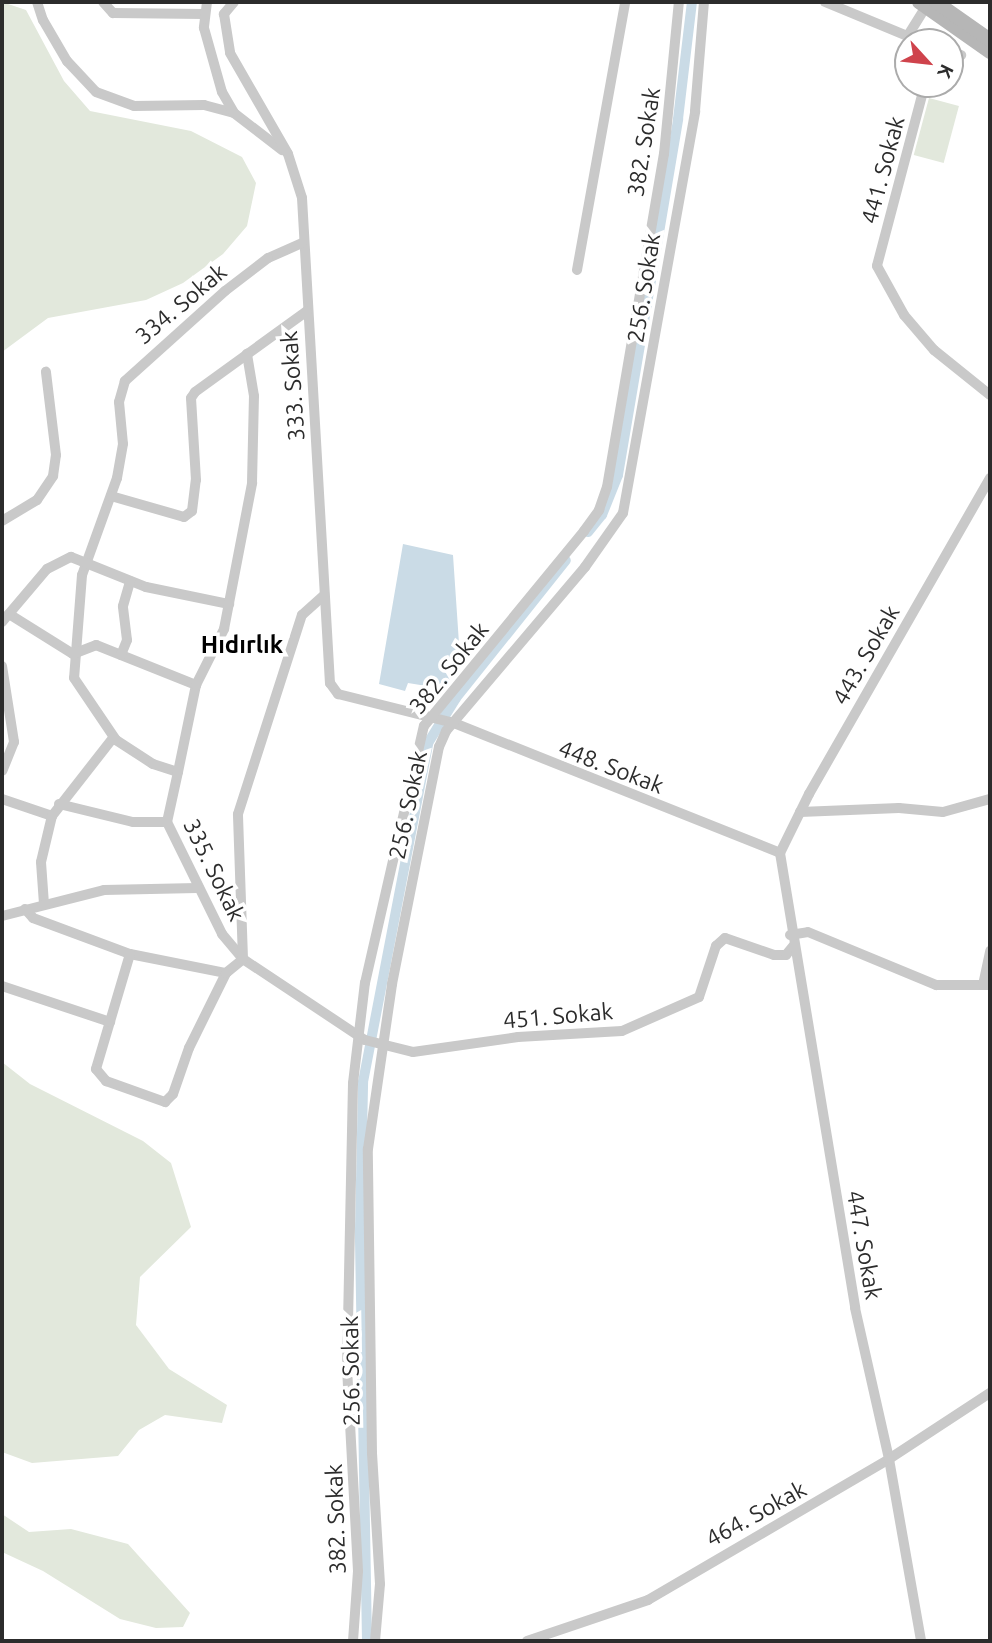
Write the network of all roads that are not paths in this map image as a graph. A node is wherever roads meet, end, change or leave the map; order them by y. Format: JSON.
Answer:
{"nodes":[{"id":1,"x":37,"y":2,"type":"edge"},
{"id":2,"x":103,"y":2,"type":"edge"},
{"id":3,"x":207,"y":2,"type":"edge"},
{"id":4,"x":234,"y":2,"type":"edge"},
{"id":5,"x":625,"y":2,"type":"edge"},
{"id":6,"x":680,"y":2,"type":"edge"},
{"id":7,"x":704,"y":2,"type":"edge"},
{"id":8,"x":825,"y":2,"type":"edge"},
{"id":9,"x":935,"y":4,"type":"edge"},
{"id":10,"x":204,"y":14,"type":"junction"},
{"id":11,"x":915,"y":28,"type":"edge"},
{"id":12,"x":894,"y":31,"type":"edge"},
{"id":13,"x":990,"y":40,"type":"edge"},
{"id":14,"x":990,"y":52,"type":"edge"},
{"id":15,"x":921,"y":98,"type":"edge"},
{"id":16,"x":234,"y":113,"type":"junction"},
{"id":17,"x":288,"y":155,"type":"junction"},
{"id":18,"x":302,"y":243,"type":"junction"},
{"id":19,"x":577,"y":270,"type":"dead end"},
{"id":20,"x":307,"y":312,"type":"junction"},
{"id":21,"x":247,"y":354,"type":"junction"},
{"id":22,"x":46,"y":372,"type":"dead end"},
{"id":23,"x":990,"y":395,"type":"edge"},
{"id":24,"x":990,"y":478,"type":"edge"},
{"id":25,"x":111,"y":496,"type":"junction"},
{"id":26,"x":2,"y":521,"type":"edge"},
{"id":27,"x":87,"y":561,"type":"junction"},
{"id":28,"x":131,"y":581,"type":"junction"},
{"id":29,"x":324,"y":595,"type":"junction"},
{"id":30,"x":229,"y":604,"type":"junction"},
{"id":31,"x":5,"y":618,"type":"edge"},
{"id":32,"x":73,"y":654,"type":"junction"},
{"id":33,"x":121,"y":655,"type":"junction"},
{"id":34,"x":2,"y":666,"type":"edge"},
{"id":35,"x":196,"y":685,"type":"junction"},
{"id":36,"x":431,"y":718,"type":"junction"},
{"id":37,"x":452,"y":723,"type":"junction"},
{"id":38,"x":113,"y":738,"type":"junction"},
{"id":39,"x":2,"y":771,"type":"edge"},
{"id":40,"x":178,"y":772,"type":"junction"},
{"id":41,"x":2,"y":799,"type":"edge"},
{"id":42,"x":990,"y":799,"type":"edge"},
{"id":43,"x":59,"y":804,"type":"junction"},
{"id":44,"x":800,"y":812,"type":"junction"},
{"id":45,"x":52,"y":816,"type":"junction"},
{"id":46,"x":167,"y":822,"type":"junction"},
{"id":47,"x":780,"y":853,"type":"junction"},
{"id":48,"x":197,"y":888,"type":"junction"},
{"id":49,"x":44,"y":904,"type":"junction"},
{"id":50,"x":25,"y":909,"type":"junction"},
{"id":51,"x":2,"y":916,"type":"edge"},
{"id":52,"x":792,"y":940,"type":"junction"},
{"id":53,"x":990,"y":951,"type":"edge"},
{"id":54,"x":130,"y":954,"type":"junction"},
{"id":55,"x":243,"y":958,"type":"junction"},
{"id":56,"x":226,"y":973,"type":"junction"},
{"id":57,"x":987,"y":985,"type":"edge"},
{"id":58,"x":2,"y":986,"type":"edge"},
{"id":59,"x":110,"y":1022,"type":"junction"},
{"id":60,"x":362,"y":1037,"type":"junction"},
{"id":61,"x":380,"y":1045,"type":"junction"},
{"id":62,"x":990,"y":1393,"type":"edge"},
{"id":63,"x":889,"y":1459,"type":"junction"},
{"id":64,"x":353,"y":1641,"type":"edge"},
{"id":65,"x":375,"y":1641,"type":"edge"},
{"id":66,"x":527,"y":1641,"type":"edge"},
{"id":67,"x":921,"y":1641,"type":"edge"}],
"edges":[{"from":1,"to":16,"type":"street"},
{"from":2,"to":10,"type":"street"},
{"from":3,"to":10,"type":"street"},
{"from":4,"to":17,"type":"street","name":"333. Sokak"},
{"from":5,"to":19,"type":"street"},
{"from":6,"to":36,"type":"street","name":"382. Sokak"},
{"from":7,"to":37,"type":"street","name":"256. Sokak"},
{"from":8,"to":12,"type":"street"},
{"from":9,"to":11,"type":"street"},
{"from":9,"to":13,"type":"main road"},
{"from":9,"to":14,"type":"main road"},
{"from":10,"to":16,"type":"street"},
{"from":15,"to":23,"type":"street","name":"441. Sokak"},
{"from":16,"to":17,"type":"street"},
{"from":17,"to":18,"type":"street","name":"333. Sokak"},
{"from":18,"to":20,"type":"street","name":"333. Sokak"},
{"from":18,"to":25,"type":"street","name":"334. Sokak"},
{"from":20,"to":21,"type":"street"},
{"from":20,"to":29,"type":"street","name":"333. Sokak"},
{"from":21,"to":25,"type":"street"},
{"from":21,"to":30,"type":"street","name":"335. Sokak"},
{"from":22,"to":26,"type":"street"},
{"from":24,"to":44,"type":"street","name":"443. Sokak"},
{"from":25,"to":27,"type":"street"},
{"from":27,"to":28,"type":"street"},
{"from":27,"to":31,"type":"street"},
{"from":27,"to":32,"type":"street"},
{"from":28,"to":30,"type":"street"},
{"from":28,"to":33,"type":"street"},
{"from":29,"to":36,"type":"street","name":"333. Sokak"},
{"from":29,"to":55,"type":"street"},
{"from":30,"to":35,"type":"street","name":"335. Sokak"},
{"from":31,"to":32,"type":"street"},
{"from":32,"to":33,"type":"street"},
{"from":32,"to":38,"type":"street"},
{"from":33,"to":35,"type":"street"},
{"from":34,"to":39,"type":"street"},
{"from":35,"to":40,"type":"street","name":"335. Sokak"},
{"from":36,"to":37,"type":"street","name":"448. Sokak"},
{"from":36,"to":60,"type":"street","name":"382. Sokak"},
{"from":37,"to":47,"type":"street","name":"448. Sokak"},
{"from":37,"to":61,"type":"street","name":"256. Sokak"},
{"from":38,"to":40,"type":"street"},
{"from":38,"to":43,"type":"street"},
{"from":40,"to":46,"type":"street","name":"335. Sokak"},
{"from":41,"to":45,"type":"street"},
{"from":42,"to":44,"type":"street"},
{"from":43,"to":45,"type":"street"},
{"from":43,"to":46,"type":"street"},
{"from":44,"to":47,"type":"street","name":"443. Sokak"},
{"from":45,"to":49,"type":"street"},
{"from":46,"to":48,"type":"street","name":"335. Sokak"},
{"from":47,"to":52,"type":"street","name":"447. Sokak"},
{"from":48,"to":49,"type":"street"},
{"from":48,"to":55,"type":"street","name":"335. Sokak"},
{"from":49,"to":50,"type":"street"},
{"from":50,"to":51,"type":"street"},
{"from":50,"to":54,"type":"street"},
{"from":52,"to":57,"type":"street"},
{"from":52,"to":61,"type":"street","name":"451. Sokak"},
{"from":52,"to":63,"type":"street","name":"447. Sokak"},
{"from":53,"to":57,"type":"street"},
{"from":54,"to":56,"type":"street"},
{"from":54,"to":59,"type":"street"},
{"from":55,"to":56,"type":"street"},
{"from":55,"to":60,"type":"street","name":"335. Sokak"},
{"from":56,"to":59,"type":"street"},
{"from":58,"to":59,"type":"street"},
{"from":60,"to":61,"type":"street","name":"451. Sokak"},
{"from":60,"to":64,"type":"street","name":"382. Sokak"},
{"from":61,"to":65,"type":"street","name":"256. Sokak"},
{"from":62,"to":63,"type":"street","name":"464. Sokak"},
{"from":63,"to":66,"type":"street","name":"464. Sokak"},
{"from":63,"to":67,"type":"street","name":"447. Sokak"}]}
